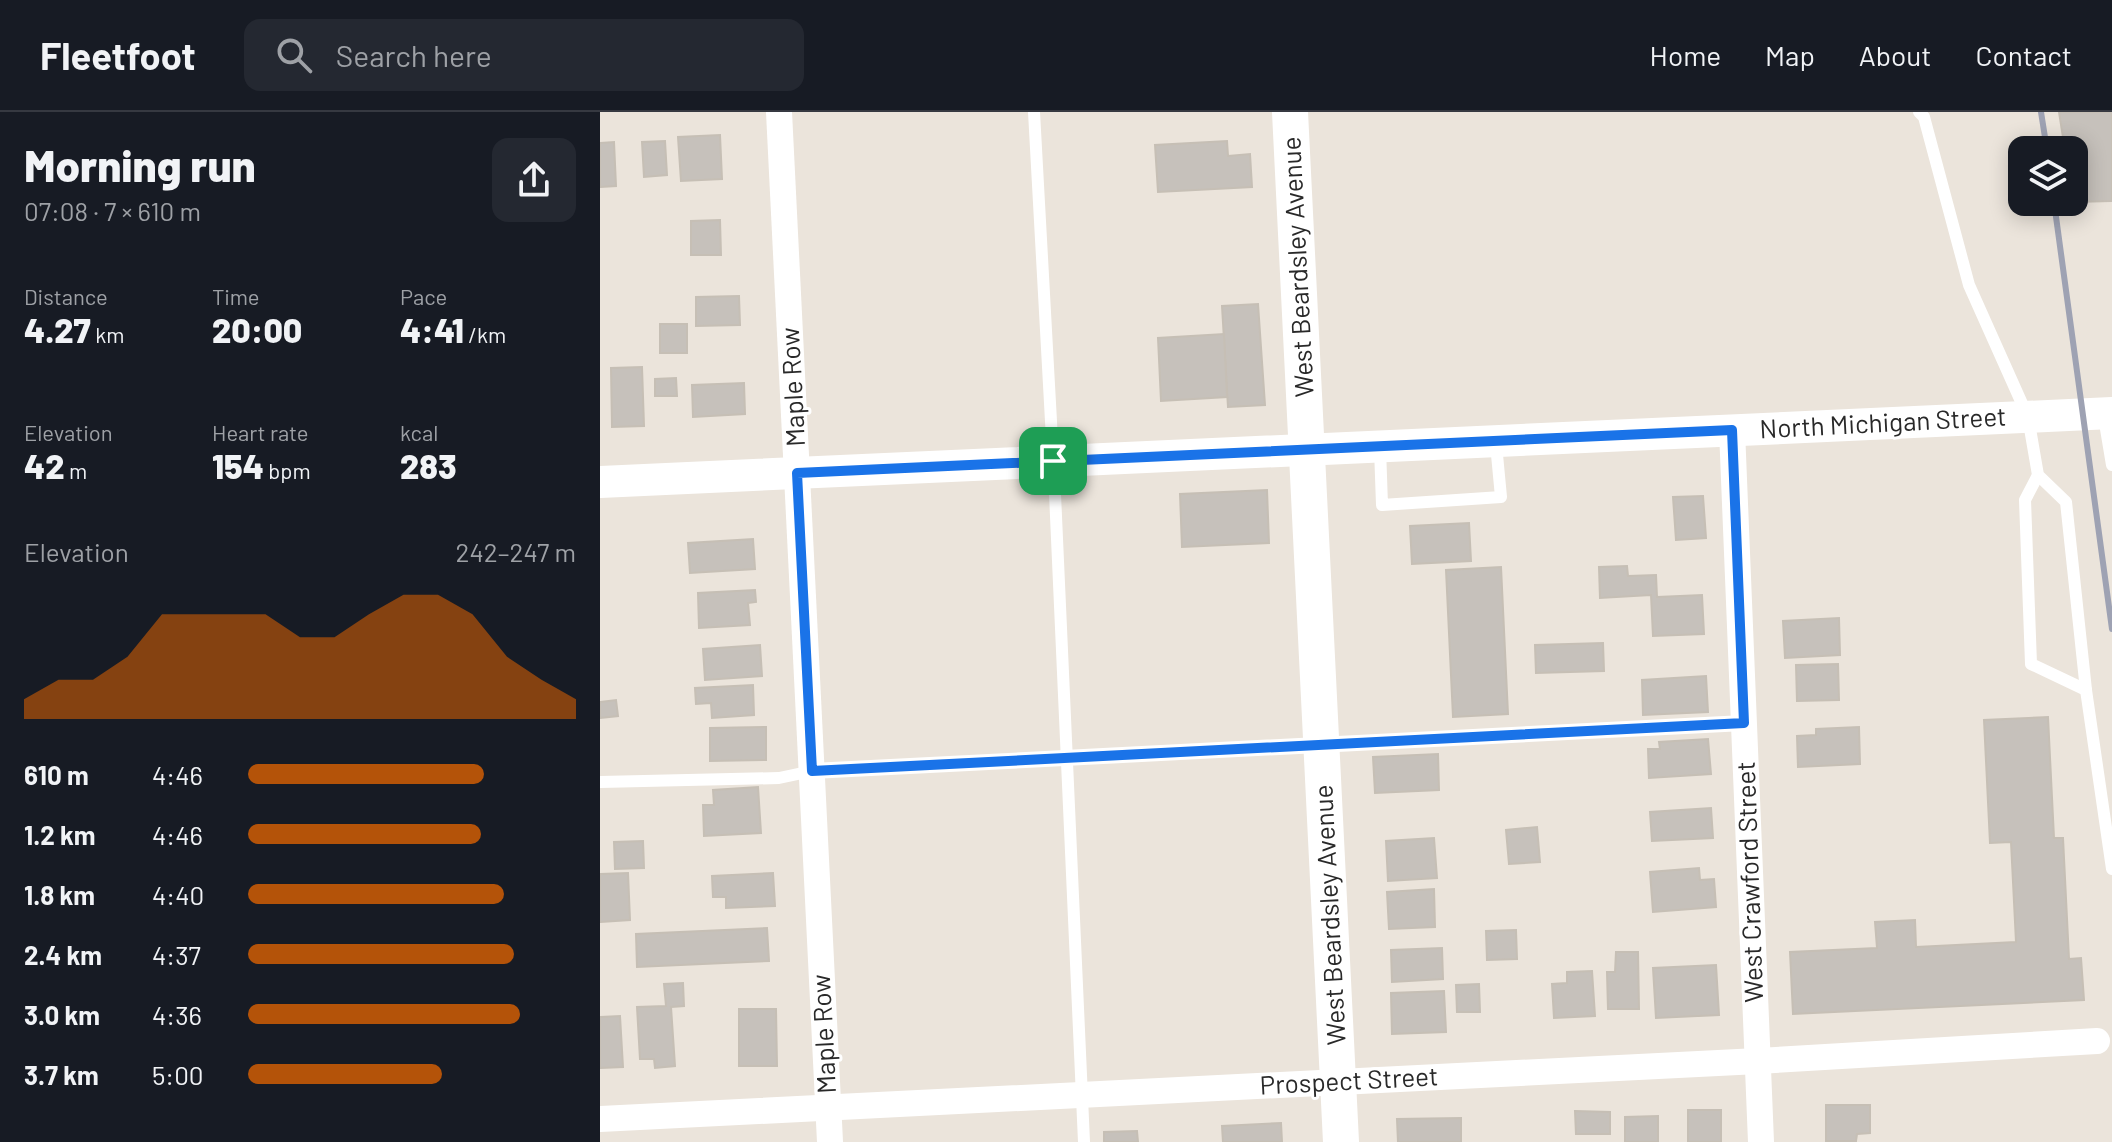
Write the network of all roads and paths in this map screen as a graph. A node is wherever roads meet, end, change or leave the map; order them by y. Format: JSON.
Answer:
{"nodes":[{"id":1,"x":779,"y":112,"type":"edge"},
{"id":2,"x":1034,"y":112,"type":"edge"},
{"id":3,"x":1290,"y":112,"type":"edge"},
{"id":4,"x":1919,"y":112,"type":"edge"},
{"id":5,"x":2108,"y":413,"type":"edge"},
{"id":6,"x":2028,"y":417,"type":"junction"},
{"id":7,"x":1732,"y":430,"type":"junction"},
{"id":8,"x":1496,"y":441,"type":"junction"},
{"id":9,"x":1379,"y":446,"type":"junction"},
{"id":10,"x":1307,"y":450,"type":"junction"},
{"id":11,"x":1053,"y":461,"type":"junction"},
{"id":12,"x":2112,"y":465,"type":"edge"},
{"id":13,"x":797,"y":473,"type":"junction"},
{"id":14,"x":2038,"y":475,"type":"junction"},
{"id":15,"x":600,"y":482,"type":"edge"},
{"id":16,"x":2086,"y":690,"type":"junction"},
{"id":17,"x":1744,"y":723,"type":"junction"},
{"id":18,"x":1322,"y":746,"type":"junction"},
{"id":19,"x":1067,"y":758,"type":"junction"},
{"id":20,"x":812,"y":771,"type":"junction"},
{"id":21,"x":600,"y":782,"type":"edge"},
{"id":22,"x":2112,"y":869,"type":"edge"},
{"id":23,"x":2101,"y":1037,"type":"dead end"},
{"id":24,"x":1758,"y":1061,"type":"junction"},
{"id":25,"x":1339,"y":1082,"type":"junction"},
{"id":26,"x":1082,"y":1094,"type":"junction"},
{"id":27,"x":828,"y":1107,"type":"junction"},
{"id":28,"x":600,"y":1119,"type":"edge"},
{"id":29,"x":830,"y":1142,"type":"edge"},
{"id":30,"x":1084,"y":1142,"type":"edge"},
{"id":31,"x":1341,"y":1142,"type":"edge"},
{"id":32,"x":1761,"y":1142,"type":"edge"}],
"edges":[{"from":1,"to":13,"type":"street","name":"Maple Row"},
{"from":2,"to":11,"type":"lane"},
{"from":3,"to":10,"type":"main road","name":"West Beardsley Avenue"},
{"from":4,"to":6,"type":"lane"},
{"from":5,"to":6,"type":"street","name":"North Michigan Street"},
{"from":5,"to":12,"type":"lane"},
{"from":6,"to":7,"type":"street","name":"North Michigan Street"},
{"from":6,"to":14,"type":"lane"},
{"from":7,"to":8,"type":"street","name":"North Michigan Street"},
{"from":7,"to":17,"type":"street","name":"West Crawford Street"},
{"from":8,"to":9,"type":"street","name":"North Michigan Street"},
{"from":8,"to":9,"type":"lane"},
{"from":9,"to":10,"type":"street","name":"North Michigan Street"},
{"from":10,"to":11,"type":"street","name":"North Michigan Street"},
{"from":10,"to":18,"type":"main road","name":"West Beardsley Avenue"},
{"from":11,"to":13,"type":"street","name":"North Michigan Street"},
{"from":11,"to":19,"type":"lane"},
{"from":13,"to":15,"type":"street","name":"North Michigan Street"},
{"from":13,"to":20,"type":"street","name":"Maple Row"},
{"from":14,"to":16,"type":"lane"},
{"from":14,"to":16,"type":"lane"},
{"from":16,"to":22,"type":"lane"},
{"from":17,"to":18,"type":"lane"},
{"from":17,"to":24,"type":"street","name":"West Crawford Street"},
{"from":18,"to":19,"type":"lane"},
{"from":18,"to":25,"type":"main road","name":"West Beardsley Avenue"},
{"from":19,"to":20,"type":"lane"},
{"from":19,"to":26,"type":"lane"},
{"from":20,"to":21,"type":"lane"},
{"from":20,"to":27,"type":"street","name":"Maple Row"},
{"from":23,"to":24,"type":"street","name":"Prospect Street"},
{"from":24,"to":25,"type":"street","name":"Prospect Street"},
{"from":24,"to":32,"type":"street","name":"West Crawford Street"},
{"from":25,"to":26,"type":"street","name":"Prospect Street"},
{"from":25,"to":31,"type":"main road","name":"West Beardsley Avenue"},
{"from":26,"to":27,"type":"street","name":"Prospect Street"},
{"from":26,"to":30,"type":"lane"},
{"from":27,"to":28,"type":"street","name":"Prospect Street"},
{"from":27,"to":29,"type":"street","name":"Maple Row"}]}
